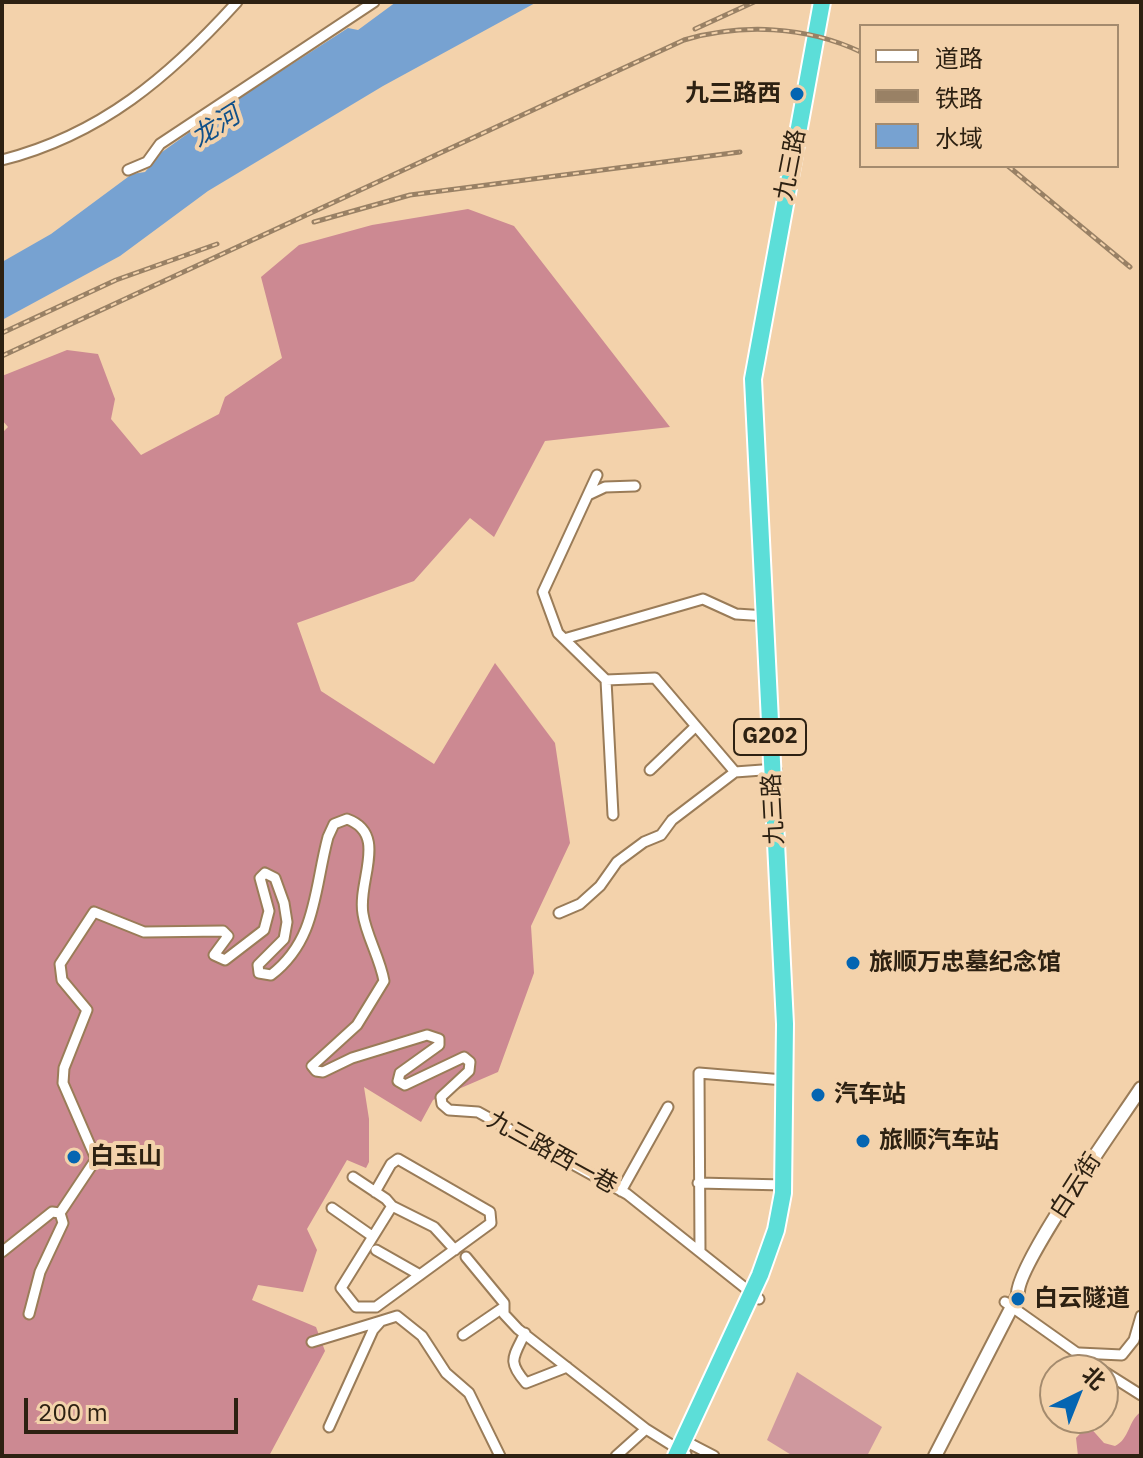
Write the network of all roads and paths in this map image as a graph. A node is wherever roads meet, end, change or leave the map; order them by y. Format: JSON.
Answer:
{"nodes":[{"id":1,"x":237,"y":2,"type":"edge"},
{"id":2,"x":374,"y":2,"type":"edge"},
{"id":3,"x":822,"y":2,"type":"edge"},
{"id":4,"x":830,"y":2,"type":"edge"},
{"id":5,"x":2,"y":160,"type":"edge"},
{"id":6,"x":128,"y":170,"type":"dead end"},
{"id":7,"x":597,"y":475,"type":"dead end"},
{"id":8,"x":635,"y":486,"type":"dead end"},
{"id":9,"x":588,"y":495,"type":"junction"},
{"id":10,"x":768,"y":616,"type":"junction"},
{"id":11,"x":564,"y":639,"type":"junction"},
{"id":12,"x":606,"y":680,"type":"junction"},
{"id":13,"x":696,"y":726,"type":"junction"},
{"id":14,"x":776,"y":769,"type":"junction"},
{"id":15,"x":650,"y":770,"type":"dead end"},
{"id":16,"x":735,"y":772,"type":"junction"},
{"id":17,"x":613,"y":815,"type":"dead end"},
{"id":18,"x":559,"y":913,"type":"dead end"},
{"id":19,"x":784,"y":1080,"type":"junction"},
{"id":20,"x":1141,"y":1088,"type":"edge"},
{"id":21,"x":668,"y":1107,"type":"dead end"},
{"id":22,"x":353,"y":1177,"type":"dead end"},
{"id":23,"x":698,"y":1183,"type":"junction"},
{"id":24,"x":784,"y":1185,"type":"junction"},
{"id":25,"x":621,"y":1191,"type":"junction"},
{"id":26,"x":375,"y":1192,"type":"junction"},
{"id":27,"x":392,"y":1206,"type":"junction"},
{"id":28,"x":332,"y":1208,"type":"dead end"},
{"id":29,"x":60,"y":1213,"type":"junction"},
{"id":30,"x":372,"y":1236,"type":"junction"},
{"id":31,"x":376,"y":1250,"type":"dead end"},
{"id":32,"x":455,"y":1250,"type":"junction"},
{"id":33,"x":700,"y":1251,"type":"junction"},
{"id":34,"x":2,"y":1252,"type":"edge"},
{"id":35,"x":466,"y":1257,"type":"dead end"},
{"id":36,"x":420,"y":1275,"type":"junction"},
{"id":37,"x":755,"y":1296,"type":"junction"},
{"id":38,"x":1008,"y":1305,"type":"junction"},
{"id":39,"x":504,"y":1307,"type":"junction"},
{"id":40,"x":368,"y":1309,"type":"junction"},
{"id":41,"x":29,"y":1314,"type":"dead end"},
{"id":42,"x":1141,"y":1316,"type":"edge"},
{"id":43,"x":381,"y":1321,"type":"junction"},
{"id":44,"x":370,"y":1324,"type":"junction"},
{"id":45,"x":525,"y":1333,"type":"junction"},
{"id":46,"x":463,"y":1335,"type":"dead end"},
{"id":47,"x":1137,"y":1339,"type":"edge"},
{"id":48,"x":312,"y":1342,"type":"dead end"},
{"id":49,"x":1076,"y":1353,"type":"joint"},
{"id":50,"x":567,"y":1367,"type":"junction"},
{"id":51,"x":1119,"y":1382,"type":"edge"},
{"id":52,"x":1140,"y":1396,"type":"edge"},
{"id":53,"x":329,"y":1427,"type":"dead end"},
{"id":54,"x":646,"y":1429,"type":"junction"},
{"id":55,"x":683,"y":1450,"type":"edge"},
{"id":56,"x":500,"y":1456,"type":"edge"},
{"id":57,"x":616,"y":1456,"type":"edge"},
{"id":58,"x":714,"y":1456,"type":"edge"},
{"id":59,"x":926,"y":1456,"type":"edge"},
{"id":60,"x":935,"y":1456,"type":"edge"}],
"edges":[{"from":1,"to":5,"type":"street"},
{"from":2,"to":6,"type":"street"},
{"from":3,"to":10,"type":"highway","name":"九三路","number":"G202"},
{"from":4,"to":10,"type":"highway","name":"九三路","number":"G202"},
{"from":7,"to":9,"type":"street"},
{"from":8,"to":9,"type":"street"},
{"from":9,"to":11,"type":"street"},
{"from":10,"to":11,"type":"street"},
{"from":10,"to":14,"type":"highway","name":"九三路","number":"G202"},
{"from":11,"to":12,"type":"street"},
{"from":12,"to":13,"type":"street"},
{"from":12,"to":17,"type":"street"},
{"from":13,"to":15,"type":"street"},
{"from":13,"to":16,"type":"street"},
{"from":14,"to":16,"type":"street"},
{"from":14,"to":19,"type":"highway","name":"九三路","number":"G202"},
{"from":14,"to":37,"type":"highway","name":"九三路","number":"G202"},
{"from":16,"to":18,"type":"street"},
{"from":19,"to":23,"type":"street"},
{"from":19,"to":24,"type":"highway","name":"九三路","number":"G202"},
{"from":20,"to":38,"type":"main road","name":"白云街"},
{"from":21,"to":25,"type":"street"},
{"from":22,"to":26,"type":"street"},
{"from":23,"to":24,"type":"street"},
{"from":23,"to":33,"type":"street"},
{"from":24,"to":37,"type":"highway","name":"九三路","number":"G202"},
{"from":25,"to":29,"type":"street","name":"九三路西一巷"},
{"from":25,"to":33,"type":"street","name":"九三路西一巷"},
{"from":26,"to":27,"type":"street"},
{"from":26,"to":32,"type":"street"},
{"from":27,"to":30,"type":"street"},
{"from":27,"to":32,"type":"street"},
{"from":28,"to":30,"type":"street"},
{"from":29,"to":34,"type":"street"},
{"from":29,"to":41,"type":"street"},
{"from":30,"to":40,"type":"street"},
{"from":31,"to":36,"type":"street"},
{"from":32,"to":36,"type":"street"},
{"from":33,"to":37,"type":"street","name":"九三路西一巷"},
{"from":35,"to":39,"type":"street"},
{"from":36,"to":40,"type":"street"},
{"from":37,"to":55,"type":"highway","name":"九三路","number":"G202"},
{"from":38,"to":49,"type":"street"},
{"from":38,"to":59,"type":"main road","name":"白云街"},
{"from":38,"to":60,"type":"main road","name":"白云街"},
{"from":39,"to":45,"type":"street"},
{"from":39,"to":46,"type":"street"},
{"from":40,"to":44,"type":"street"},
{"from":42,"to":47,"type":"street"},
{"from":43,"to":44,"type":"street"},
{"from":43,"to":53,"type":"street"},
{"from":43,"to":56,"type":"street"},
{"from":44,"to":48,"type":"street"},
{"from":45,"to":50,"type":"street"},
{"from":45,"to":50,"type":"street"},
{"from":47,"to":49,"type":"street"},
{"from":50,"to":54,"type":"street"},
{"from":51,"to":52,"type":"street"},
{"from":54,"to":55,"type":"street"},
{"from":54,"to":57,"type":"street"},
{"from":55,"to":58,"type":"street"}]}
